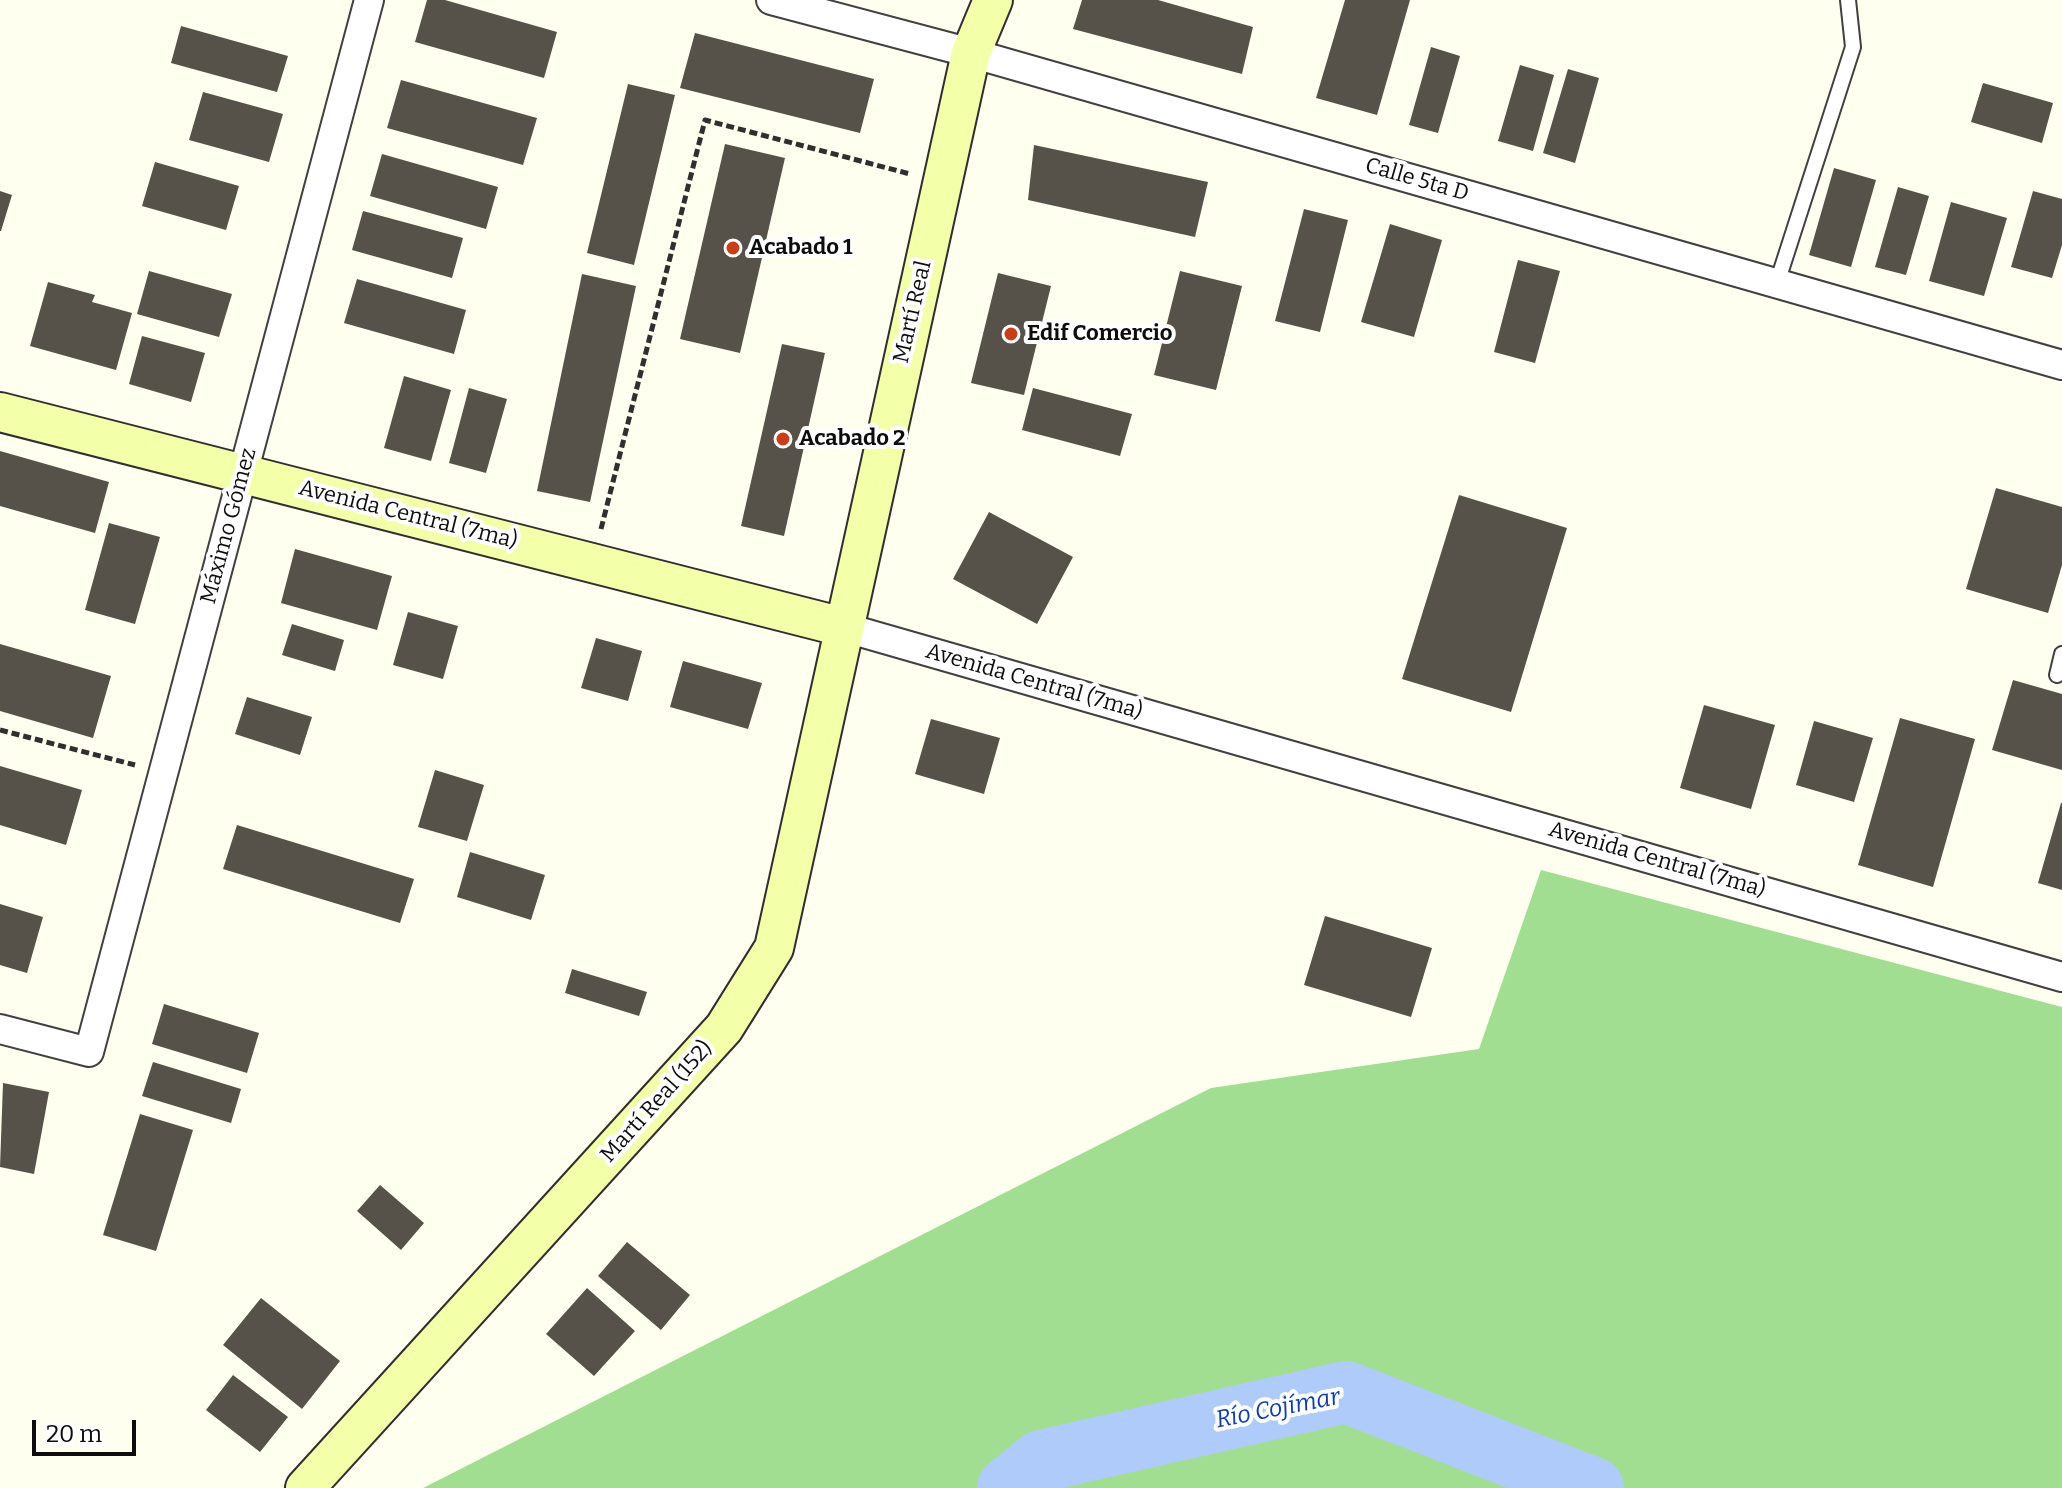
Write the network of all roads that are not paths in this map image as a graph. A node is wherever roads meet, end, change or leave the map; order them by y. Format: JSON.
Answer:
{"nodes":[{"id":1,"x":369,"y":0,"type":"edge"},
{"id":2,"x":771,"y":0,"type":"edge"},
{"id":3,"x":993,"y":0,"type":"edge"},
{"id":4,"x":1848,"y":0,"type":"edge"},
{"id":5,"x":971,"y":53,"type":"junction"},
{"id":6,"x":1777,"y":283,"type":"junction"},
{"id":7,"x":2062,"y":365,"type":"edge"},
{"id":8,"x":0,"y":412,"type":"edge"},
{"id":9,"x":242,"y":474,"type":"junction"},
{"id":10,"x":843,"y":627,"type":"junction"},
{"id":11,"x":2062,"y":654,"type":"edge"},
{"id":12,"x":2057,"y":675,"type":"dead end"},
{"id":13,"x":2062,"y":977,"type":"edge"},
{"id":14,"x":0,"y":1029,"type":"edge"},
{"id":15,"x":305,"y":1488,"type":"edge"}],
"edges":[{"from":1,"to":9,"type":"street","name":"Máximo Gómez"},
{"from":2,"to":5,"type":"street","name":"Calle 5ta D"},
{"from":3,"to":5,"type":"main road","name":"Martí Real"},
{"from":4,"to":6,"type":"lane"},
{"from":5,"to":6,"type":"street","name":"Calle 5ta D"},
{"from":5,"to":10,"type":"main road","name":"Martí Real"},
{"from":6,"to":7,"type":"street","name":"Calle 5ta D"},
{"from":8,"to":9,"type":"main road","name":"Avenida Central (7ma)"},
{"from":9,"to":10,"type":"main road","name":"Avenida Central (7ma)"},
{"from":9,"to":14,"type":"street","name":"Máximo Gómez"},
{"from":10,"to":13,"type":"street","name":"Avenida Central (7ma)"},
{"from":10,"to":15,"type":"main road","name":"Martí Real (152)"},
{"from":11,"to":12,"type":"lane"}]}
